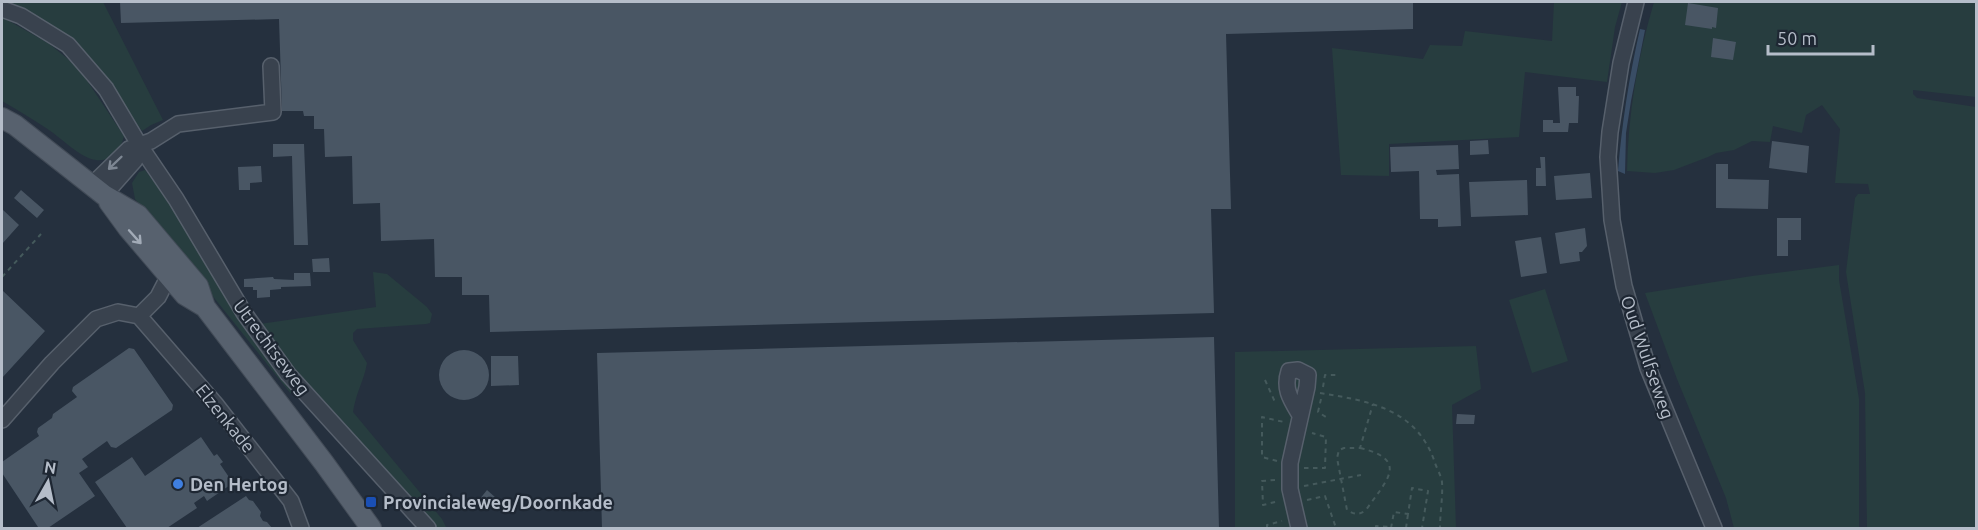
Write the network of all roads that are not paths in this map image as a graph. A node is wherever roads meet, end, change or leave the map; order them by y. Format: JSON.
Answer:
{"nodes":[{"id":1,"x":1636,"y":2,"type":"edge"},
{"id":2,"x":2,"y":9,"type":"edge"},
{"id":3,"x":271,"y":66,"type":"dead end"},
{"id":4,"x":2,"y":118,"type":"edge"},
{"id":5,"x":140,"y":146,"type":"junction"},
{"id":6,"x":98,"y":190,"type":"junction"},
{"id":7,"x":172,"y":267,"type":"junction"},
{"id":8,"x":139,"y":316,"type":"junction"},
{"id":9,"x":2,"y":420,"type":"edge"},
{"id":10,"x":1299,"y":423,"type":"junction"},
{"id":11,"x":1293,"y":494,"type":"edge"},
{"id":12,"x":301,"y":528,"type":"edge"},
{"id":13,"x":371,"y":528,"type":"edge"},
{"id":14,"x":428,"y":528,"type":"edge"},
{"id":15,"x":1714,"y":528,"type":"edge"}],
"edges":[{"from":1,"to":15,"type":"street","name":"Oud Wulfseweg"},
{"from":2,"to":5,"type":"street","name":"Utrechtseweg"},
{"from":3,"to":5,"type":"street"},
{"from":4,"to":6,"type":"main road","name":"Utrechtseweg"},
{"from":5,"to":6,"type":"street"},
{"from":5,"to":14,"type":"street","name":"Utrechtseweg"},
{"from":6,"to":7,"type":"main road","name":"Utrechtseweg"},
{"from":7,"to":8,"type":"street"},
{"from":7,"to":13,"type":"main road","name":"Utrechtseweg"},
{"from":8,"to":9,"type":"street"},
{"from":8,"to":12,"type":"street","name":"Elzenkade"},
{"from":10,"to":10,"type":"street"},
{"from":10,"to":11,"type":"street"}]}
